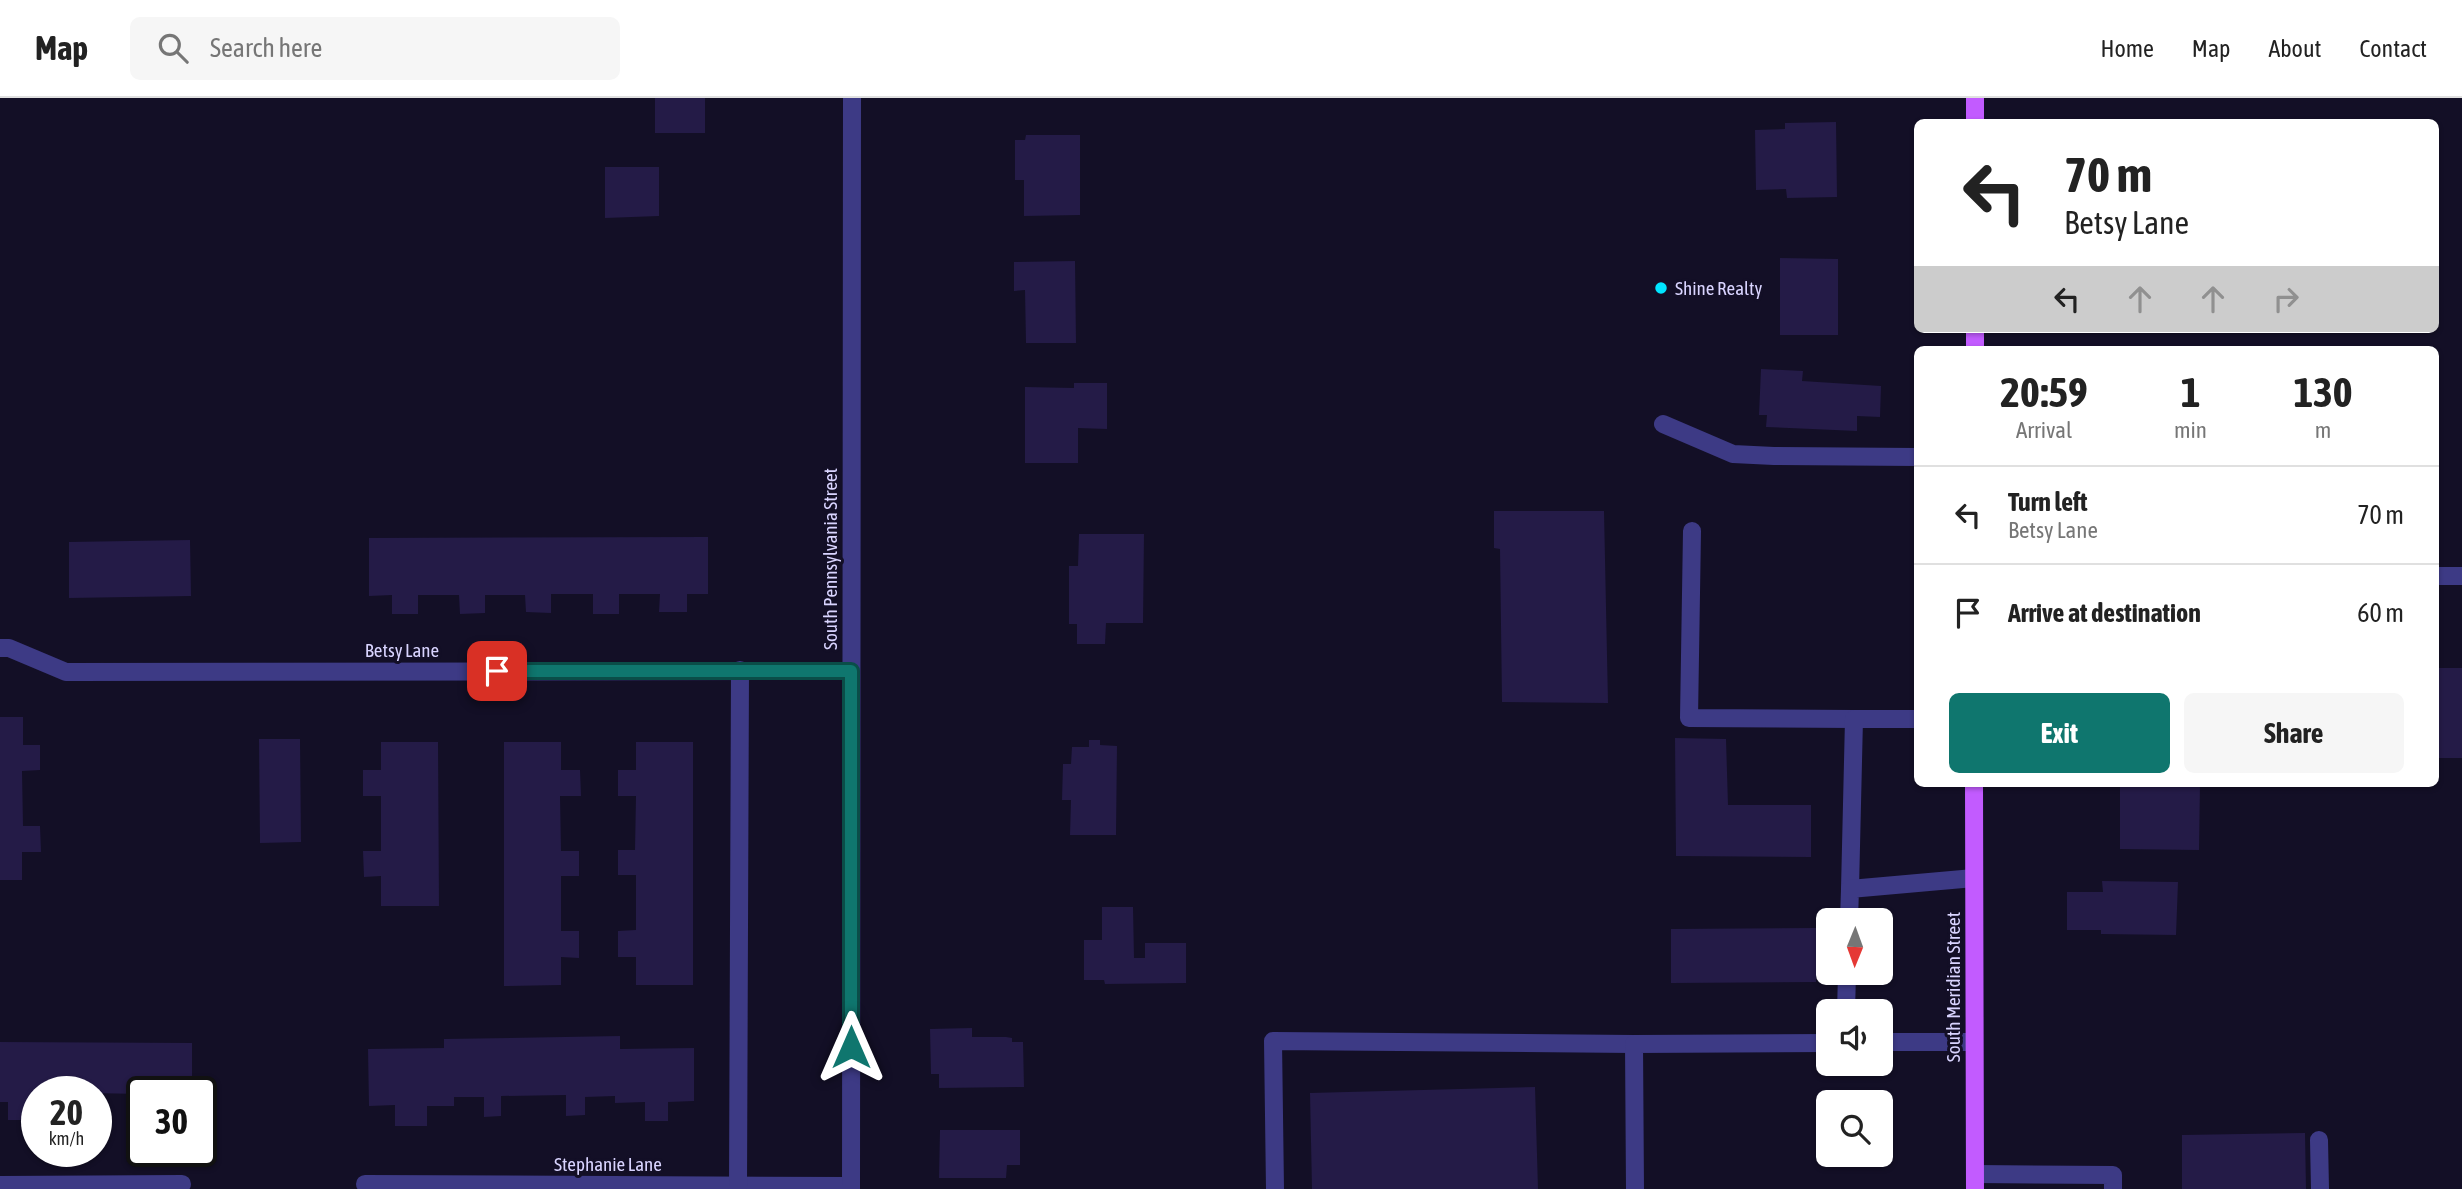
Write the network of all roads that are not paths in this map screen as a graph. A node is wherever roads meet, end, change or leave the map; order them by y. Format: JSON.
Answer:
{"nodes":[{"id":1,"x":852,"y":98,"type":"edge"},
{"id":2,"x":1975,"y":98,"type":"edge"},
{"id":3,"x":1975,"y":119,"type":"edge"},
{"id":4,"x":1663,"y":424,"type":"dead end"},
{"id":5,"x":1914,"y":457,"type":"edge"},
{"id":6,"x":1692,"y":531,"type":"dead end"},
{"id":7,"x":2439,"y":576,"type":"edge"},
{"id":8,"x":2462,"y":576,"type":"edge"},
{"id":9,"x":0,"y":648,"type":"edge"},
{"id":10,"x":740,"y":670,"type":"junction"},
{"id":11,"x":851,"y":671,"type":"junction"},
{"id":12,"x":1854,"y":719,"type":"junction"},
{"id":13,"x":1914,"y":719,"type":"edge"},
{"id":14,"x":1974,"y":787,"type":"edge"},
{"id":15,"x":1974,"y":878,"type":"junction"},
{"id":16,"x":1850,"y":889,"type":"junction"},
{"id":17,"x":1849,"y":908,"type":"edge"},
{"id":18,"x":1893,"y":1042,"type":"edge"},
{"id":19,"x":1974,"y":1042,"type":"junction"},
{"id":20,"x":1816,"y":1043,"type":"edge"},
{"id":21,"x":1634,"y":1044,"type":"junction"},
{"id":22,"x":2319,"y":1140,"type":"dead end"},
{"id":23,"x":1975,"y":1181,"type":"edge"},
{"id":24,"x":182,"y":1184,"type":"dead end"},
{"id":25,"x":365,"y":1184,"type":"dead end"},
{"id":26,"x":0,"y":1185,"type":"edge"},
{"id":27,"x":738,"y":1187,"type":"edge"},
{"id":28,"x":851,"y":1187,"type":"edge"},
{"id":29,"x":1275,"y":1189,"type":"edge"},
{"id":30,"x":1634,"y":1189,"type":"edge"},
{"id":31,"x":2113,"y":1189,"type":"edge"},
{"id":32,"x":2320,"y":1189,"type":"edge"}],
"edges":[{"from":1,"to":11,"type":"street","name":"South Pennsylvania Street"},
{"from":2,"to":3,"type":"main road"},
{"from":4,"to":5,"type":"street"},
{"from":6,"to":12,"type":"street"},
{"from":7,"to":8,"type":"street"},
{"from":9,"to":10,"type":"street","name":"Betsy Lane"},
{"from":10,"to":11,"type":"street","name":"Betsy Lane"},
{"from":10,"to":27,"type":"street"},
{"from":11,"to":28,"type":"street","name":"South Pennsylvania Street"},
{"from":12,"to":13,"type":"street"},
{"from":12,"to":16,"type":"street"},
{"from":14,"to":15,"type":"main road","name":"South Meridian Street"},
{"from":15,"to":16,"type":"street"},
{"from":15,"to":19,"type":"main road","name":"South Meridian Street"},
{"from":16,"to":17,"type":"street"},
{"from":18,"to":19,"type":"street"},
{"from":19,"to":23,"type":"main road","name":"South Meridian Street"},
{"from":20,"to":21,"type":"street"},
{"from":21,"to":29,"type":"street"},
{"from":21,"to":30,"type":"street"},
{"from":22,"to":32,"type":"street"},
{"from":23,"to":31,"type":"street"},
{"from":24,"to":26,"type":"street"},
{"from":25,"to":27,"type":"street","name":"Stephanie Lane"},
{"from":27,"to":28,"type":"street","name":"Stephanie Lane"}]}
